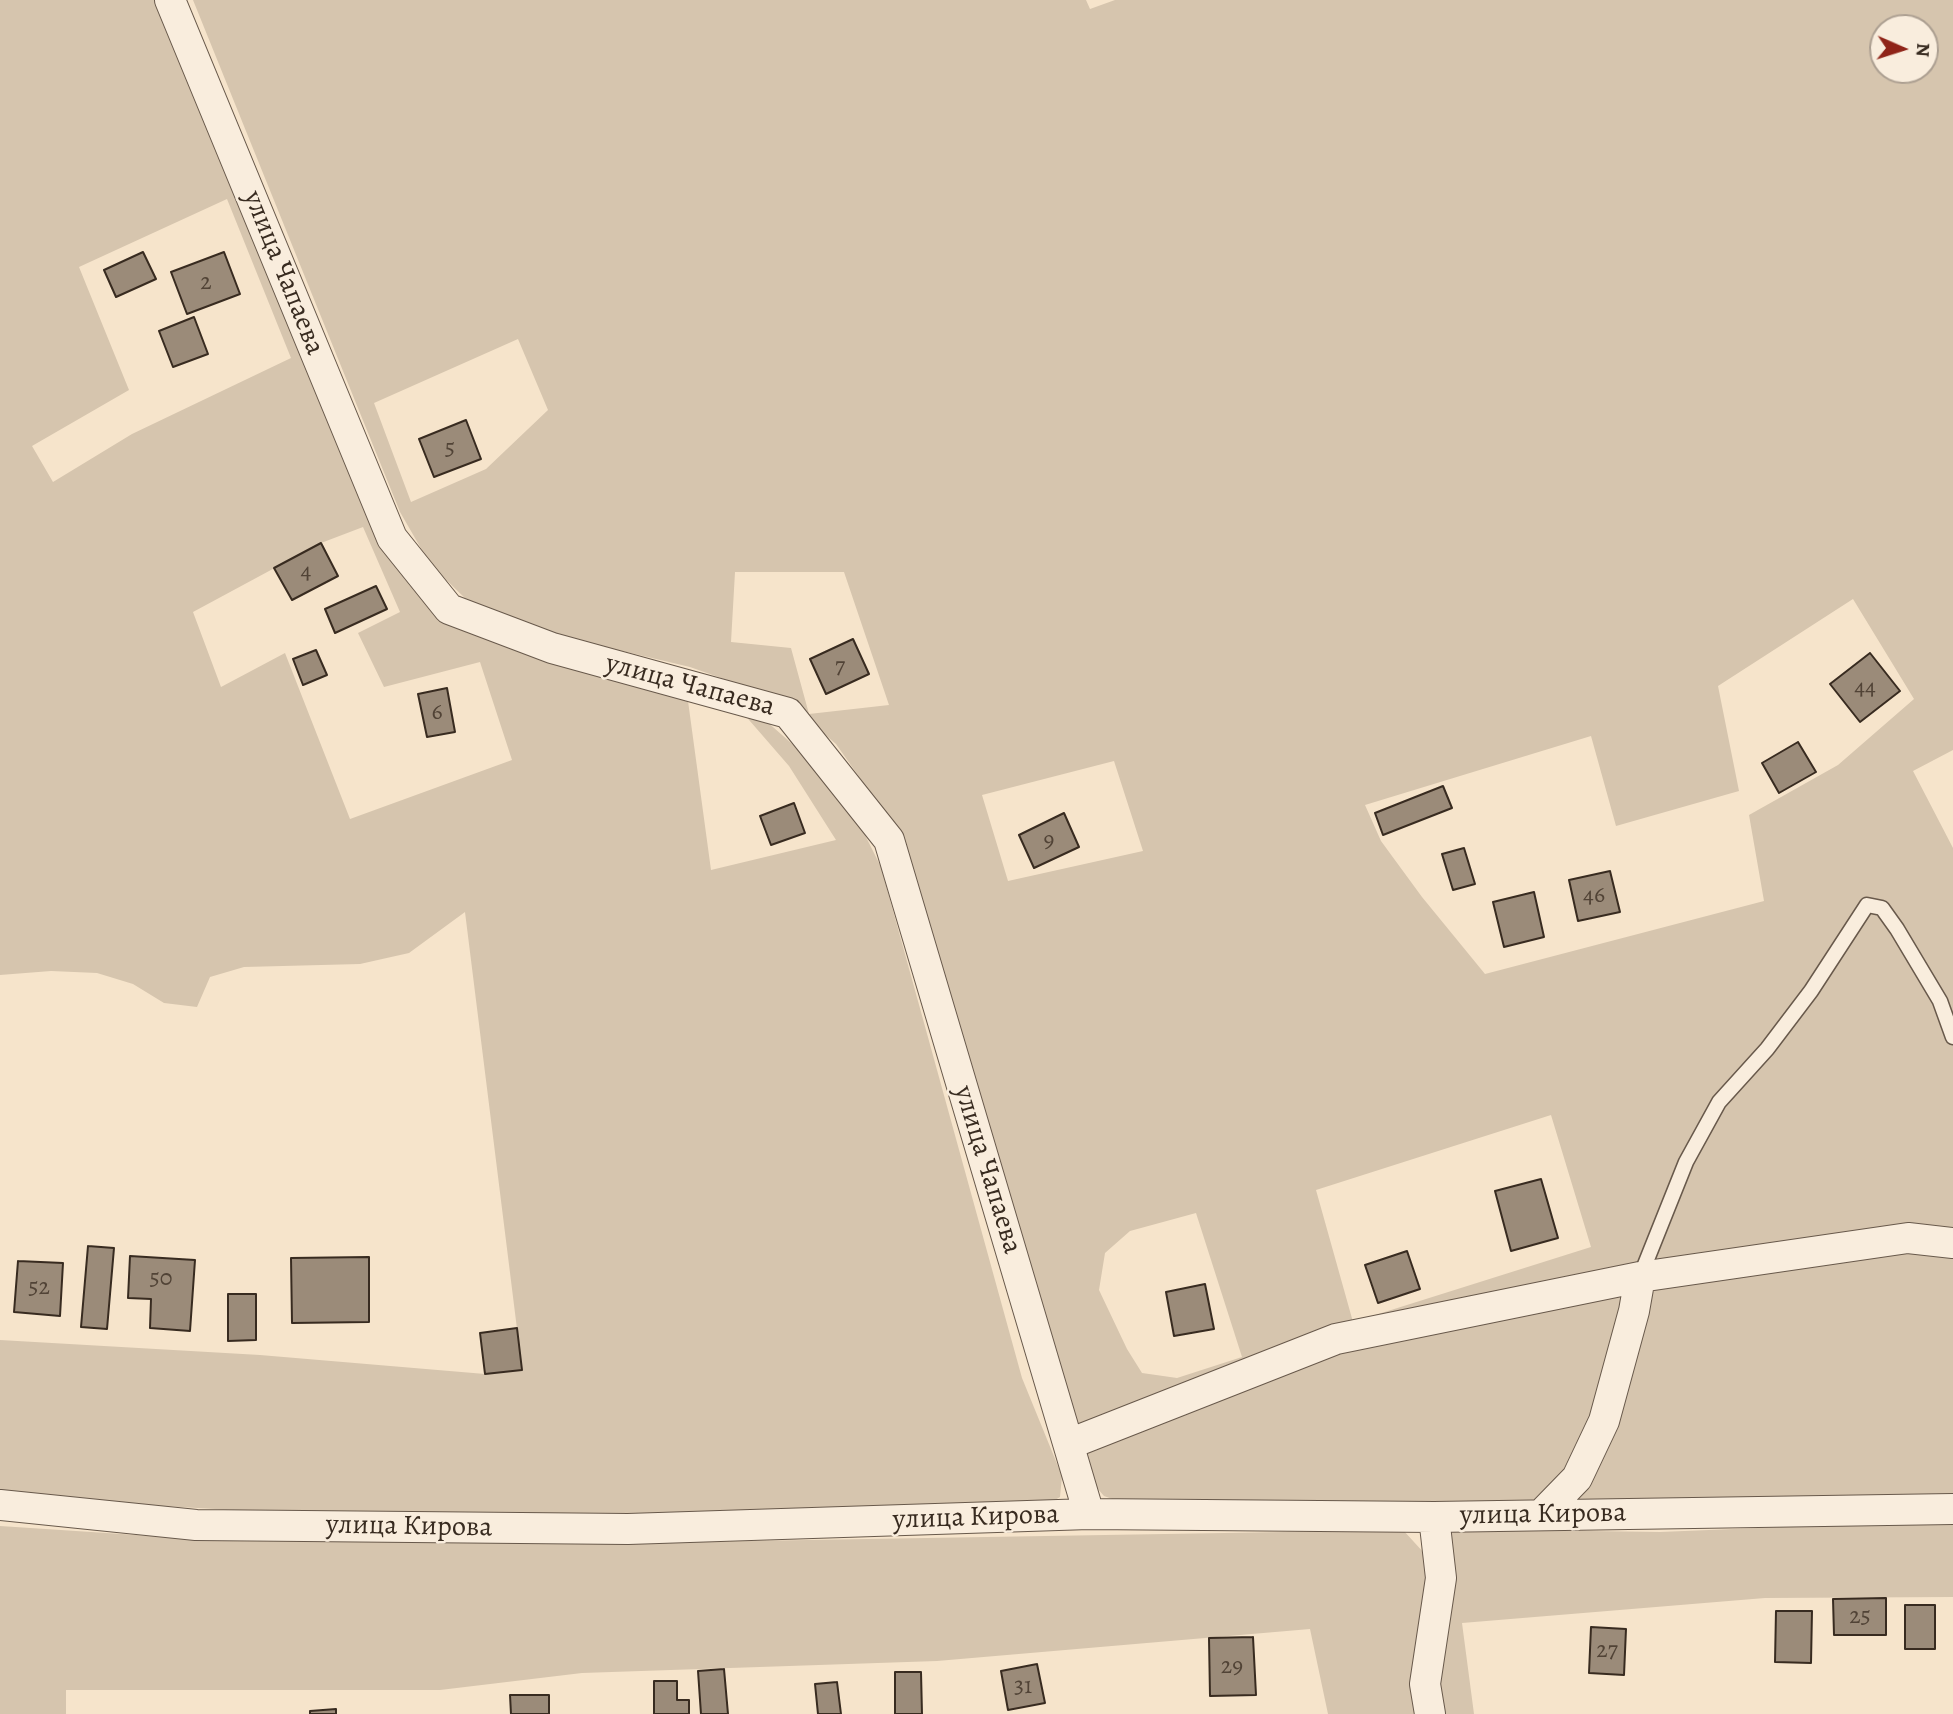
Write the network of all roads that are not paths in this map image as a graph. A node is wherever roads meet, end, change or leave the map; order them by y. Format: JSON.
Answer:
{"nodes":[{"id":1,"x":170,"y":0,"type":"edge"},
{"id":2,"x":1953,"y":1037,"type":"edge"},
{"id":3,"x":1953,"y":1243,"type":"edge"},
{"id":4,"x":1640,"y":1277,"type":"junction"},
{"id":5,"x":1069,"y":1444,"type":"junction"},
{"id":6,"x":0,"y":1506,"type":"edge"},
{"id":7,"x":1953,"y":1509,"type":"edge"},
{"id":8,"x":1089,"y":1514,"type":"junction"},
{"id":9,"x":1541,"y":1515,"type":"junction"},
{"id":10,"x":1434,"y":1517,"type":"junction"},
{"id":11,"x":1430,"y":1714,"type":"edge"}],
"edges":[{"from":1,"to":5,"type":"street","name":"улица Чапаева"},
{"from":2,"to":4,"type":"lane"},
{"from":3,"to":4,"type":"street"},
{"from":4,"to":5,"type":"street"},
{"from":4,"to":9,"type":"street"},
{"from":5,"to":8,"type":"street","name":"улица Чапаева"},
{"from":6,"to":8,"type":"street","name":"улица Кирова"},
{"from":7,"to":9,"type":"street","name":"улица Кирова"},
{"from":8,"to":10,"type":"street","name":"улица Кирова"},
{"from":9,"to":10,"type":"street","name":"улица Кирова"},
{"from":10,"to":11,"type":"street"}]}
